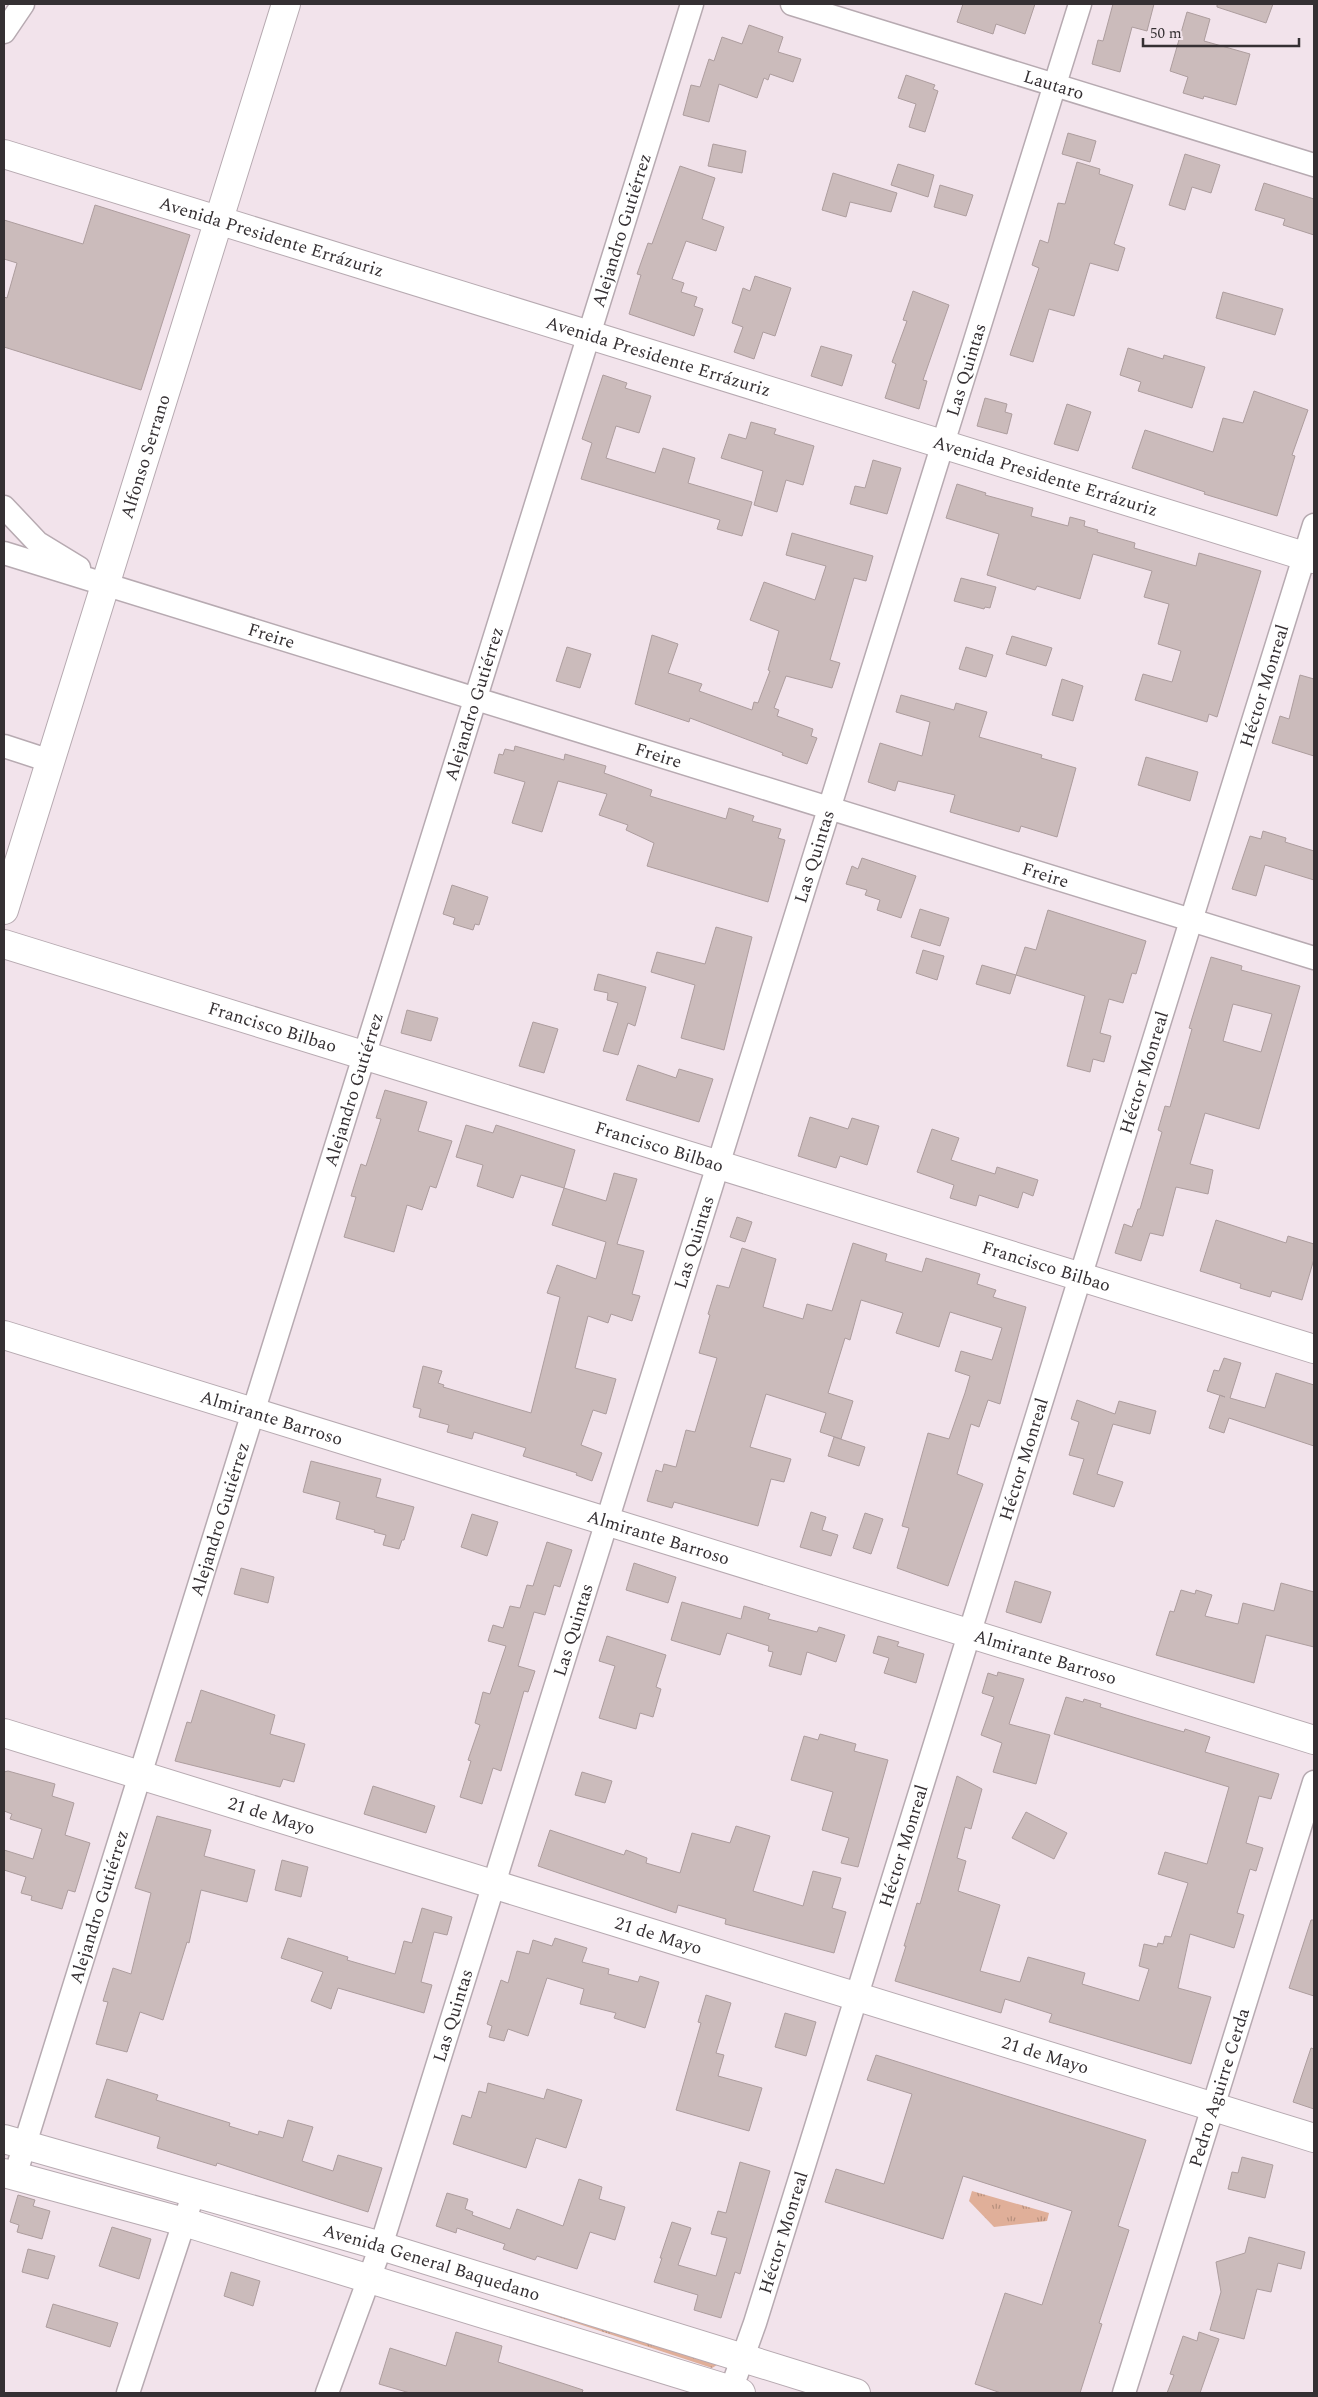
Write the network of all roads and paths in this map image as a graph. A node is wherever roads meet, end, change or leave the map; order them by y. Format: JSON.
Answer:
{"nodes":[{"id":1,"x":23,"y":4,"type":"edge"},
{"id":2,"x":286,"y":4,"type":"edge"},
{"id":3,"x":692,"y":4,"type":"edge"},
{"id":4,"x":792,"y":4,"type":"edge"},
{"id":5,"x":1080,"y":4,"type":"edge"},
{"id":6,"x":4,"y":32,"type":"edge"},
{"id":7,"x":1054,"y":85,"type":"junction"},
{"id":8,"x":4,"y":154,"type":"edge"},
{"id":9,"x":1314,"y":165,"type":"edge"},
{"id":10,"x":219,"y":220,"type":"junction"},
{"id":11,"x":589,"y":335,"type":"junction"},
{"id":12,"x":942,"y":444,"type":"junction"},
{"id":13,"x":4,"y":507,"type":"edge"},
{"id":14,"x":1314,"y":525,"type":"edge"},
{"id":15,"x":4,"y":553,"type":"edge"},
{"id":16,"x":1310,"y":558,"type":"edge"},
{"id":17,"x":105,"y":584,"type":"junction"},
{"id":18,"x":475,"y":699,"type":"junction"},
{"id":19,"x":4,"y":746,"type":"edge"},
{"id":20,"x":50,"y":761,"type":"junction"},
{"id":21,"x":829,"y":808,"type":"junction"},
{"id":22,"x":4,"y":910,"type":"edge"},
{"id":23,"x":1192,"y":920,"type":"junction"},
{"id":24,"x":4,"y":944,"type":"edge"},
{"id":25,"x":1314,"y":958,"type":"edge"},
{"id":26,"x":364,"y":1056,"type":"junction"},
{"id":27,"x":718,"y":1165,"type":"junction"},
{"id":28,"x":1081,"y":1277,"type":"junction"},
{"id":29,"x":4,"y":1335,"type":"edge"},
{"id":30,"x":1314,"y":1349,"type":"edge"},
{"id":31,"x":253,"y":1412,"type":"junction"},
{"id":32,"x":606,"y":1521,"type":"junction"},
{"id":33,"x":970,"y":1634,"type":"junction"},
{"id":34,"x":4,"y":1733,"type":"edge"},
{"id":35,"x":1314,"y":1740,"type":"edge"},
{"id":36,"x":140,"y":1775,"type":"junction"},
{"id":37,"x":1314,"y":1782,"type":"edge"},
{"id":38,"x":494,"y":1884,"type":"junction"},
{"id":39,"x":857,"y":1997,"type":"junction"},
{"id":40,"x":1213,"y":2107,"type":"junction"},
{"id":41,"x":1314,"y":2138,"type":"edge"},
{"id":42,"x":14,"y":2142,"type":"edge"},
{"id":43,"x":9,"y":2175,"type":"edge"},
{"id":44,"x":194,"y":2192,"type":"junction"},
{"id":45,"x":184,"y":2222,"type":"junction"},
{"id":46,"x":381,"y":2246,"type":"junction"},
{"id":47,"x":368,"y":2277,"type":"junction"},
{"id":48,"x":744,"y":2358,"type":"junction"},
{"id":49,"x":734,"y":2392,"type":"edge"},
{"id":50,"x":128,"y":2393,"type":"edge"},
{"id":51,"x":327,"y":2393,"type":"edge"},
{"id":52,"x":856,"y":2393,"type":"edge"},
{"id":53,"x":1124,"y":2393,"type":"edge"}],
"edges":[{"from":1,"to":6,"type":"street"},
{"from":2,"to":10,"type":"street","name":"Alfonso Serrano"},
{"from":3,"to":11,"type":"street","name":"Alejandro Gutiérrez"},
{"from":4,"to":7,"type":"street","name":"Lautaro"},
{"from":5,"to":7,"type":"street","name":"Las Quintas"},
{"from":7,"to":9,"type":"street","name":"Lautaro"},
{"from":7,"to":12,"type":"street","name":"Las Quintas"},
{"from":8,"to":10,"type":"street","name":"Avenida Presidente Errázuriz"},
{"from":10,"to":11,"type":"street","name":"Avenida Presidente Errázuriz"},
{"from":10,"to":17,"type":"street","name":"Alfonso Serrano"},
{"from":11,"to":12,"type":"street","name":"Avenida Presidente Errázuriz"},
{"from":11,"to":18,"type":"street","name":"Alejandro Gutiérrez"},
{"from":12,"to":16,"type":"street","name":"Avenida Presidente Errázuriz"},
{"from":12,"to":21,"type":"street","name":"Las Quintas"},
{"from":13,"to":17,"type":"street"},
{"from":14,"to":16,"type":"street","name":"Héctor Monreal"},
{"from":15,"to":17,"type":"street","name":"Freire"},
{"from":16,"to":23,"type":"street","name":"Héctor Monreal"},
{"from":17,"to":18,"type":"street","name":"Freire"},
{"from":17,"to":20,"type":"street","name":"Alfonso Serrano"},
{"from":18,"to":21,"type":"street","name":"Freire"},
{"from":18,"to":26,"type":"street","name":"Alejandro Gutiérrez"},
{"from":19,"to":20,"type":"street"},
{"from":20,"to":22,"type":"street","name":"Alfonso Serrano"},
{"from":21,"to":23,"type":"street","name":"Freire"},
{"from":21,"to":27,"type":"street","name":"Las Quintas"},
{"from":23,"to":25,"type":"street","name":"Freire"},
{"from":23,"to":28,"type":"street","name":"Héctor Monreal"},
{"from":24,"to":26,"type":"street","name":"Francisco Bilbao"},
{"from":26,"to":27,"type":"street","name":"Francisco Bilbao"},
{"from":26,"to":31,"type":"street","name":"Alejandro Gutiérrez"},
{"from":27,"to":28,"type":"street","name":"Francisco Bilbao"},
{"from":27,"to":32,"type":"street","name":"Las Quintas"},
{"from":28,"to":30,"type":"street","name":"Francisco Bilbao"},
{"from":28,"to":33,"type":"street","name":"Héctor Monreal"},
{"from":29,"to":31,"type":"street","name":"Almirante Barroso"},
{"from":31,"to":32,"type":"street","name":"Almirante Barroso"},
{"from":31,"to":36,"type":"street","name":"Alejandro Gutiérrez"},
{"from":32,"to":33,"type":"street","name":"Almirante Barroso"},
{"from":32,"to":38,"type":"street","name":"Las Quintas"},
{"from":33,"to":35,"type":"street","name":"Almirante Barroso"},
{"from":33,"to":39,"type":"street","name":"Héctor Monreal"},
{"from":34,"to":36,"type":"street","name":"21 de Mayo"},
{"from":36,"to":38,"type":"street","name":"21 de Mayo"},
{"from":36,"to":42,"type":"street","name":"Alejandro Gutiérrez"},
{"from":37,"to":40,"type":"street","name":"Pedro Aguirre Cerda"},
{"from":38,"to":39,"type":"street","name":"21 de Mayo"},
{"from":38,"to":46,"type":"street","name":"Las Quintas"},
{"from":39,"to":40,"type":"street","name":"21 de Mayo"},
{"from":39,"to":48,"type":"street","name":"Héctor Monreal"},
{"from":40,"to":41,"type":"street","name":"21 de Mayo"},
{"from":40,"to":53,"type":"street","name":"Pedro Aguirre Cerda"},
{"from":42,"to":43,"type":"street","name":"Alejandro Gutiérrez"},
{"from":42,"to":44,"type":"street","name":"Avenida General Baquedano"},
{"from":43,"to":45,"type":"street","name":"Avenida General Baquedano"},
{"from":44,"to":45,"type":"street"},
{"from":44,"to":46,"type":"street","name":"Avenida General Baquedano"},
{"from":45,"to":47,"type":"street","name":"Avenida General Baquedano"},
{"from":45,"to":50,"type":"street"},
{"from":46,"to":47,"type":"street","name":"Las Quintas"},
{"from":46,"to":48,"type":"street","name":"Avenida General Baquedano"},
{"from":47,"to":49,"type":"street","name":"Avenida General Baquedano"},
{"from":47,"to":51,"type":"street","name":"Las Quintas"},
{"from":48,"to":49,"type":"street","name":"Héctor Monreal"},
{"from":48,"to":52,"type":"street","name":"Avenida General Baquedano"}]}
